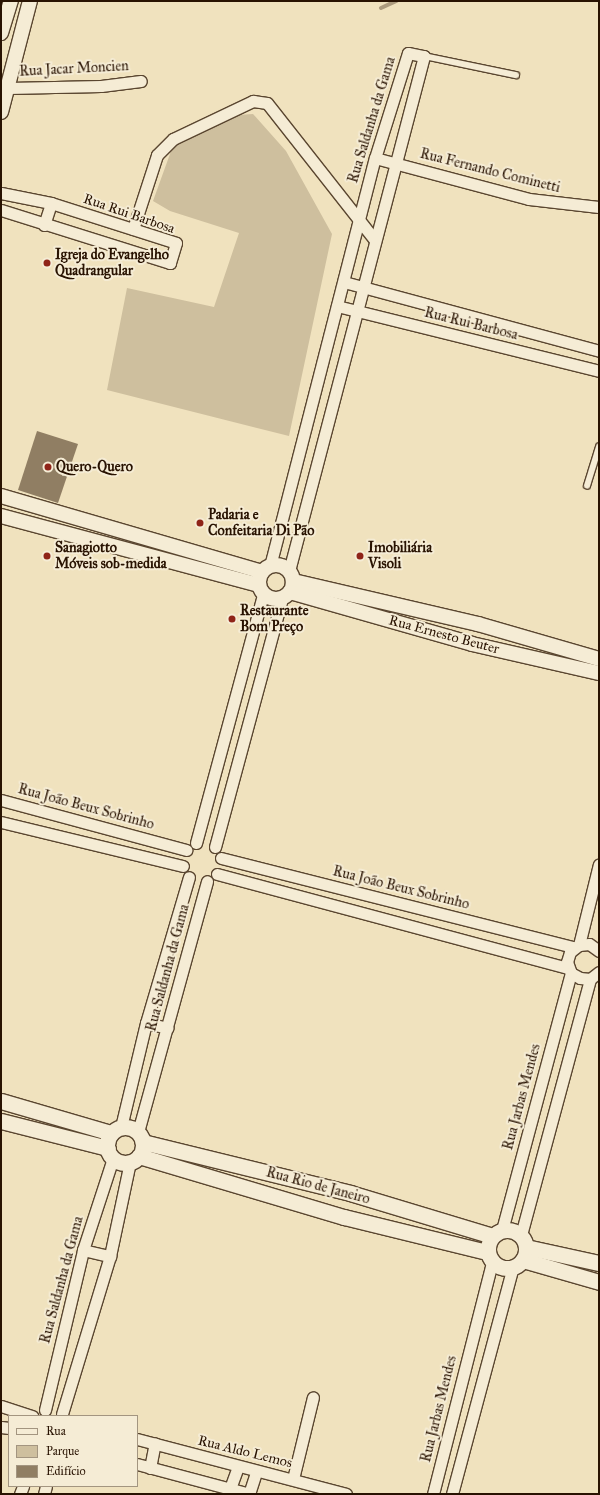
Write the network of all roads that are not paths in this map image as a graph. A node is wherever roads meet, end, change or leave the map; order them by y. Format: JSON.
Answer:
{"nodes":[{"id":1,"x":11,"y":1,"type":"edge"},
{"id":2,"x":30,"y":1,"type":"edge"},
{"id":3,"x":1,"y":33,"type":"edge"},
{"id":4,"x":424,"y":56,"type":"junction"},
{"id":5,"x":516,"y":75,"type":"dead end"},
{"id":6,"x":141,"y":81,"type":"dead end"},
{"id":7,"x":8,"y":88,"type":"junction"},
{"id":8,"x":1,"y":112,"type":"edge"},
{"id":9,"x":375,"y":158,"type":"junction"},
{"id":10,"x":397,"y":163,"type":"junction"},
{"id":11,"x":1,"y":193,"type":"edge"},
{"id":12,"x":50,"y":204,"type":"junction"},
{"id":13,"x":599,"y":207,"type":"edge"},
{"id":14,"x":1,"y":210,"type":"edge"},
{"id":15,"x":358,"y":220,"type":"junction"},
{"id":16,"x":44,"y":225,"type":"junction"},
{"id":17,"x":133,"y":229,"type":"junction"},
{"id":18,"x":375,"y":240,"type":"junction"},
{"id":19,"x":344,"y":282,"type":"junction"},
{"id":20,"x":363,"y":286,"type":"junction"},
{"id":21,"x":337,"y":306,"type":"junction"},
{"id":22,"x":357,"y":312,"type":"junction"},
{"id":23,"x":599,"y":351,"type":"edge"},
{"id":24,"x":599,"y":371,"type":"edge"},
{"id":25,"x":599,"y":447,"type":"edge"},
{"id":26,"x":587,"y":486,"type":"dead end"},
{"id":27,"x":1,"y":496,"type":"edge"},
{"id":28,"x":1,"y":516,"type":"edge"},
{"id":29,"x":266,"y":569,"type":"junction"},
{"id":30,"x":288,"y":586,"type":"junction"},
{"id":31,"x":261,"y":590,"type":"junction"},
{"id":32,"x":599,"y":659,"type":"edge"},
{"id":33,"x":599,"y":673,"type":"edge"},
{"id":34,"x":1,"y":800,"type":"edge"},
{"id":35,"x":1,"y":822,"type":"edge"},
{"id":36,"x":196,"y":843,"type":"junction"},
{"id":37,"x":215,"y":847,"type":"junction"},
{"id":38,"x":186,"y":850,"type":"junction"},
{"id":39,"x":221,"y":858,"type":"junction"},
{"id":40,"x":599,"y":864,"type":"edge"},
{"id":41,"x":183,"y":866,"type":"junction"},
{"id":42,"x":217,"y":874,"type":"junction"},
{"id":43,"x":189,"y":877,"type":"junction"},
{"id":44,"x":207,"y":881,"type":"junction"},
{"id":45,"x":576,"y":946,"type":"junction"},
{"id":46,"x":599,"y":949,"type":"edge"},
{"id":47,"x":570,"y":970,"type":"junction"},
{"id":48,"x":596,"y":976,"type":"edge"},
{"id":49,"x":146,"y":1022,"type":"junction"},
{"id":50,"x":168,"y":1028,"type":"junction"},
{"id":51,"x":1,"y":1101,"type":"edge"},
{"id":52,"x":1,"y":1121,"type":"edge"},
{"id":53,"x":141,"y":1137,"type":"junction"},
{"id":54,"x":113,"y":1142,"type":"junction"},
{"id":55,"x":134,"y":1159,"type":"junction"},
{"id":56,"x":350,"y":1193,"type":"junction"},
{"id":57,"x":344,"y":1217,"type":"junction"},
{"id":58,"x":497,"y":1233,"type":"junction"},
{"id":59,"x":83,"y":1250,"type":"junction"},
{"id":60,"x":521,"y":1252,"type":"junction"},
{"id":61,"x":110,"y":1256,"type":"junction"},
{"id":62,"x":490,"y":1257,"type":"junction"},
{"id":63,"x":599,"y":1263,"type":"edge"},
{"id":64,"x":599,"y":1282,"type":"edge"},
{"id":65,"x":313,"y":1397,"type":"dead end"},
{"id":66,"x":1,"y":1406,"type":"edge"},
{"id":67,"x":40,"y":1413,"type":"edge"},
{"id":68,"x":29,"y":1415,"type":"edge"},
{"id":69,"x":63,"y":1415,"type":"edge"},
{"id":70,"x":138,"y":1439,"type":"edge"},
{"id":71,"x":155,"y":1443,"type":"junction"},
{"id":72,"x":138,"y":1464,"type":"edge"},
{"id":73,"x":238,"y":1467,"type":"junction"},
{"id":74,"x":150,"y":1468,"type":"junction"},
{"id":75,"x":256,"y":1472,"type":"junction"},
{"id":76,"x":293,"y":1479,"type":"junction"},
{"id":77,"x":229,"y":1492,"type":"edge"},
{"id":78,"x":340,"y":1493,"type":"edge"},
{"id":79,"x":249,"y":1494,"type":"edge"},
{"id":80,"x":433,"y":1494,"type":"edge"},
{"id":81,"x":452,"y":1494,"type":"edge"}],
"edges":[{"from":1,"to":3,"type":"street"},
{"from":2,"to":7,"type":"street"},
{"from":4,"to":5,"type":"lane"},
{"from":4,"to":9,"type":"street","name":"Rua Saldanha da Gama"},
{"from":4,"to":10,"type":"street"},
{"from":6,"to":7,"type":"street","name":"Rua Jacar Moncien"},
{"from":7,"to":8,"type":"street"},
{"from":9,"to":10,"type":"street","name":"Rua Fernando Cominetti"},
{"from":9,"to":15,"type":"street","name":"Rua Saldanha da Gama"},
{"from":10,"to":13,"type":"street","name":"Rua Fernando Cominetti"},
{"from":10,"to":18,"type":"street"},
{"from":11,"to":12,"type":"street","name":"Rua Rui Barbosa"},
{"from":12,"to":16,"type":"street"},
{"from":12,"to":17,"type":"street","name":"Rua Rui Barbosa"},
{"from":14,"to":16,"type":"street","name":"Rua Rui Barbosa"},
{"from":15,"to":17,"type":"street"},
{"from":15,"to":18,"type":"street"},
{"from":15,"to":19,"type":"street","name":"Rua Saldanha da Gama"},
{"from":16,"to":17,"type":"street","name":"Rua Rui Barbosa"},
{"from":18,"to":20,"type":"street"},
{"from":19,"to":20,"type":"street","name":"Rua Rui Barbosa"},
{"from":19,"to":21,"type":"street","name":"Rua Saldanha da Gama"},
{"from":20,"to":22,"type":"street"},
{"from":20,"to":23,"type":"street","name":"Rua Rui Barbosa"},
{"from":21,"to":22,"type":"street","name":"Rua Rui Barbosa"},
{"from":21,"to":29,"type":"street","name":"Rua Saldanha da Gama"},
{"from":22,"to":24,"type":"street","name":"Rua Rui Barbosa"},
{"from":22,"to":30,"type":"street"},
{"from":25,"to":26,"type":"lane"},
{"from":27,"to":29,"type":"street"},
{"from":28,"to":31,"type":"street"},
{"from":29,"to":30,"type":"street"},
{"from":29,"to":31,"type":"street"},
{"from":30,"to":31,"type":"street"},
{"from":30,"to":32,"type":"street","name":"Rua Ernesto Beuter"},
{"from":30,"to":33,"type":"street","name":"Rua Ernesto Beuter"},
{"from":30,"to":37,"type":"street"},
{"from":31,"to":36,"type":"street"},
{"from":34,"to":38,"type":"street","name":"Rua João Beux Sobrinho"},
{"from":35,"to":41,"type":"street"},
{"from":36,"to":37,"type":"street"},
{"from":36,"to":38,"type":"street"},
{"from":37,"to":39,"type":"street"},
{"from":38,"to":41,"type":"street"},
{"from":39,"to":42,"type":"street"},
{"from":39,"to":45,"type":"street","name":"Rua João Beux Sobrinho"},
{"from":40,"to":45,"type":"street"},
{"from":41,"to":43,"type":"street"},
{"from":42,"to":44,"type":"street"},
{"from":42,"to":47,"type":"street"},
{"from":43,"to":44,"type":"street"},
{"from":43,"to":49,"type":"street","name":"Rua Saldanha da Gama"},
{"from":44,"to":50,"type":"street","name":"Rua Saldanha da Gama"},
{"from":45,"to":46,"type":"street","name":"Rua João Beux Sobrinho"},
{"from":45,"to":47,"type":"street","name":"Rua Jarbas Mendes"},
{"from":47,"to":48,"type":"street"},
{"from":47,"to":58,"type":"street","name":"Rua Jarbas Mendes"},
{"from":48,"to":60,"type":"street"},
{"from":49,"to":50,"type":"street"},
{"from":49,"to":54,"type":"street","name":"Rua Saldanha da Gama"},
{"from":50,"to":53,"type":"street","name":"Rua Saldanha da Gama"},
{"from":51,"to":54,"type":"main road"},
{"from":52,"to":54,"type":"main road"},
{"from":53,"to":54,"type":"main road","name":"Rua Rio de Janeiro"},
{"from":53,"to":55,"type":"main road"},
{"from":53,"to":56,"type":"main road","name":"Rua Rio de Janeiro"},
{"from":54,"to":55,"type":"main road","name":"Rua Rio de Janeiro"},
{"from":54,"to":59,"type":"street","name":"Rua Saldanha da Gama"},
{"from":55,"to":57,"type":"main road","name":"Rua Rio de Janeiro"},
{"from":55,"to":61,"type":"street"},
{"from":56,"to":57,"type":"main road"},
{"from":56,"to":58,"type":"main road","name":"Rua Rio de Janeiro"},
{"from":57,"to":62,"type":"main road","name":"Rua Rio de Janeiro"},
{"from":58,"to":60,"type":"main road","name":"Rua Rio de Janeiro"},
{"from":58,"to":62,"type":"main road"},
{"from":59,"to":61,"type":"street"},
{"from":59,"to":67,"type":"street","name":"Rua Saldanha da Gama"},
{"from":60,"to":62,"type":"main road","name":"Rua Rio de Janeiro"},
{"from":60,"to":63,"type":"main road"},
{"from":60,"to":64,"type":"main road"},
{"from":60,"to":81,"type":"street"},
{"from":61,"to":69,"type":"street"},
{"from":62,"to":80,"type":"street","name":"Rua Jarbas Mendes"},
{"from":65,"to":76,"type":"street"},
{"from":66,"to":68,"type":"street"},
{"from":67,"to":69,"type":"street"},
{"from":70,"to":71,"type":"street","name":"Rua Aldo Lemos"},
{"from":71,"to":73,"type":"street","name":"Rua Aldo Lemos"},
{"from":71,"to":74,"type":"street"},
{"from":72,"to":74,"type":"street"},
{"from":73,"to":75,"type":"street","name":"Rua Aldo Lemos"},
{"from":73,"to":77,"type":"street"},
{"from":74,"to":77,"type":"street"},
{"from":75,"to":76,"type":"street","name":"Rua Aldo Lemos"},
{"from":75,"to":79,"type":"street"},
{"from":76,"to":78,"type":"street","name":"Rua Aldo Lemos"},
{"from":77,"to":79,"type":"street"}]}
